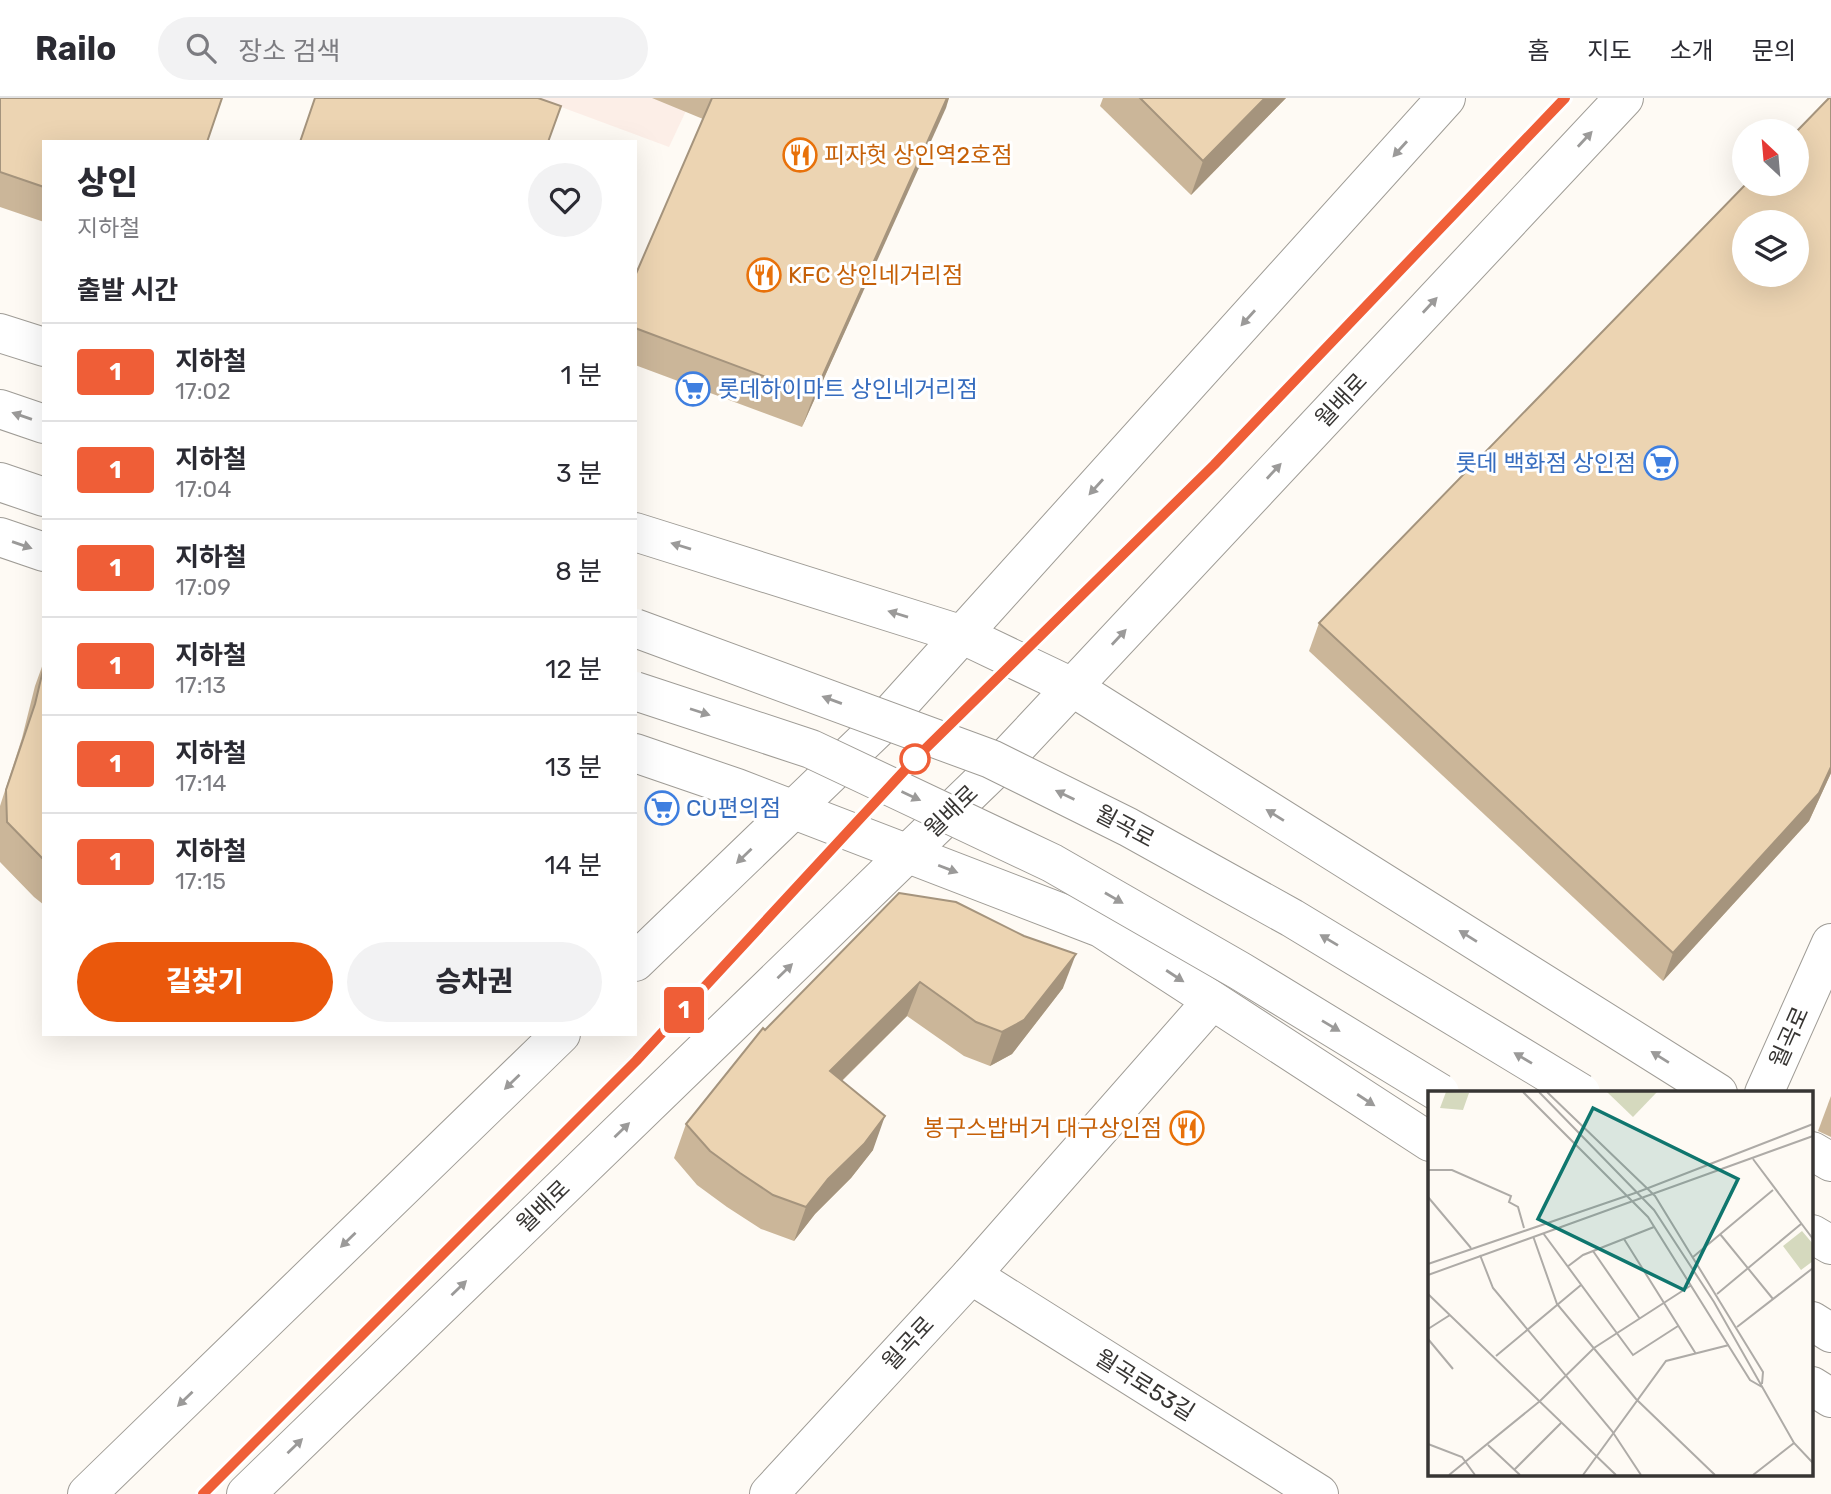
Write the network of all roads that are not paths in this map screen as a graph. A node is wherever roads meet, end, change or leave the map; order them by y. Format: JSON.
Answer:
{"nodes":[{"id":1,"x":1446,"y":98,"type":"edge"},
{"id":2,"x":1624,"y":98,"type":"edge"},
{"id":3,"x":0,"y":333,"type":"edge"},
{"id":4,"x":42,"y":346,"type":"edge"},
{"id":5,"x":0,"y":409,"type":"edge"},
{"id":6,"x":42,"y":423,"type":"edge"},
{"id":7,"x":0,"y":482,"type":"edge"},
{"id":8,"x":42,"y":496,"type":"edge"},
{"id":9,"x":637,"y":533,"type":"edge"},
{"id":10,"x":0,"y":537,"type":"edge"},
{"id":11,"x":42,"y":551,"type":"edge"},
{"id":12,"x":637,"y":629,"type":"edge"},
{"id":13,"x":963,"y":635,"type":"junction"},
{"id":14,"x":1072,"y":687,"type":"junction"},
{"id":15,"x":637,"y":692,"type":"edge"},
{"id":16,"x":637,"y":754,"type":"edge"},
{"id":17,"x":793,"y":809,"type":"junction"},
{"id":18,"x":907,"y":853,"type":"junction"},
{"id":19,"x":1831,"y":943,"type":"edge"},
{"id":20,"x":637,"y":960,"type":"edge"},
{"id":21,"x":1212,"y":1001,"type":"junction"},
{"id":22,"x":559,"y":1036,"type":"edge"},
{"id":23,"x":1437,"y":1091,"type":"edge"},
{"id":24,"x":1578,"y":1091,"type":"edge"},
{"id":25,"x":1715,"y":1091,"type":"edge"},
{"id":26,"x":1765,"y":1091,"type":"edge"},
{"id":27,"x":1428,"y":1141,"type":"edge"},
{"id":28,"x":1814,"y":1152,"type":"edge"},
{"id":29,"x":1831,"y":1162,"type":"edge"},
{"id":30,"x":1814,"y":1235,"type":"edge"},
{"id":31,"x":1831,"y":1245,"type":"edge"},
{"id":32,"x":971,"y":1275,"type":"junction"},
{"id":33,"x":1814,"y":1322,"type":"edge"},
{"id":34,"x":1831,"y":1333,"type":"edge"},
{"id":35,"x":1814,"y":1387,"type":"edge"},
{"id":36,"x":1831,"y":1398,"type":"edge"},
{"id":37,"x":87,"y":1494,"type":"edge"},
{"id":38,"x":246,"y":1494,"type":"edge"},
{"id":39,"x":769,"y":1494,"type":"edge"},
{"id":40,"x":1319,"y":1494,"type":"edge"}],
"edges":[{"from":1,"to":13,"type":"main road","one_way":true},
{"from":14,"to":2,"type":"main road","name":"월배로","one_way":true},
{"from":3,"to":4,"type":"main road"},
{"from":6,"to":5,"type":"main road","one_way":true},
{"from":7,"to":8,"type":"main road"},
{"from":13,"to":9,"type":"main road","one_way":true},
{"from":10,"to":11,"type":"main road","one_way":true},
{"from":24,"to":12,"type":"main road","name":"월곡로","one_way":true,"bridge":true},
{"from":13,"to":14,"type":"main road"},
{"from":13,"to":17,"type":"main road"},
{"from":14,"to":18,"type":"main road","name":"월배로"},
{"from":25,"to":14,"type":"main road","one_way":true},
{"from":15,"to":23,"type":"main road","one_way":true,"bridge":true},
{"from":16,"to":17,"type":"main road"},
{"from":17,"to":18,"type":"main road"},
{"from":17,"to":20,"type":"main road","one_way":true},
{"from":18,"to":21,"type":"main road","one_way":true},
{"from":38,"to":18,"type":"main road","name":"월배로","one_way":true},
{"from":19,"to":26,"type":"main road","name":"월곡로"},
{"from":21,"to":27,"type":"main road","one_way":true},
{"from":21,"to":32,"type":"main road","name":"월곡로"},
{"from":22,"to":37,"type":"main road","one_way":true},
{"from":28,"to":29,"type":"main road"},
{"from":30,"to":31,"type":"main road"},
{"from":32,"to":39,"type":"main road","name":"월곡로"},
{"from":32,"to":40,"type":"main road","name":"월곡로53길"},
{"from":33,"to":34,"type":"main road"},
{"from":35,"to":36,"type":"main road"}]}
